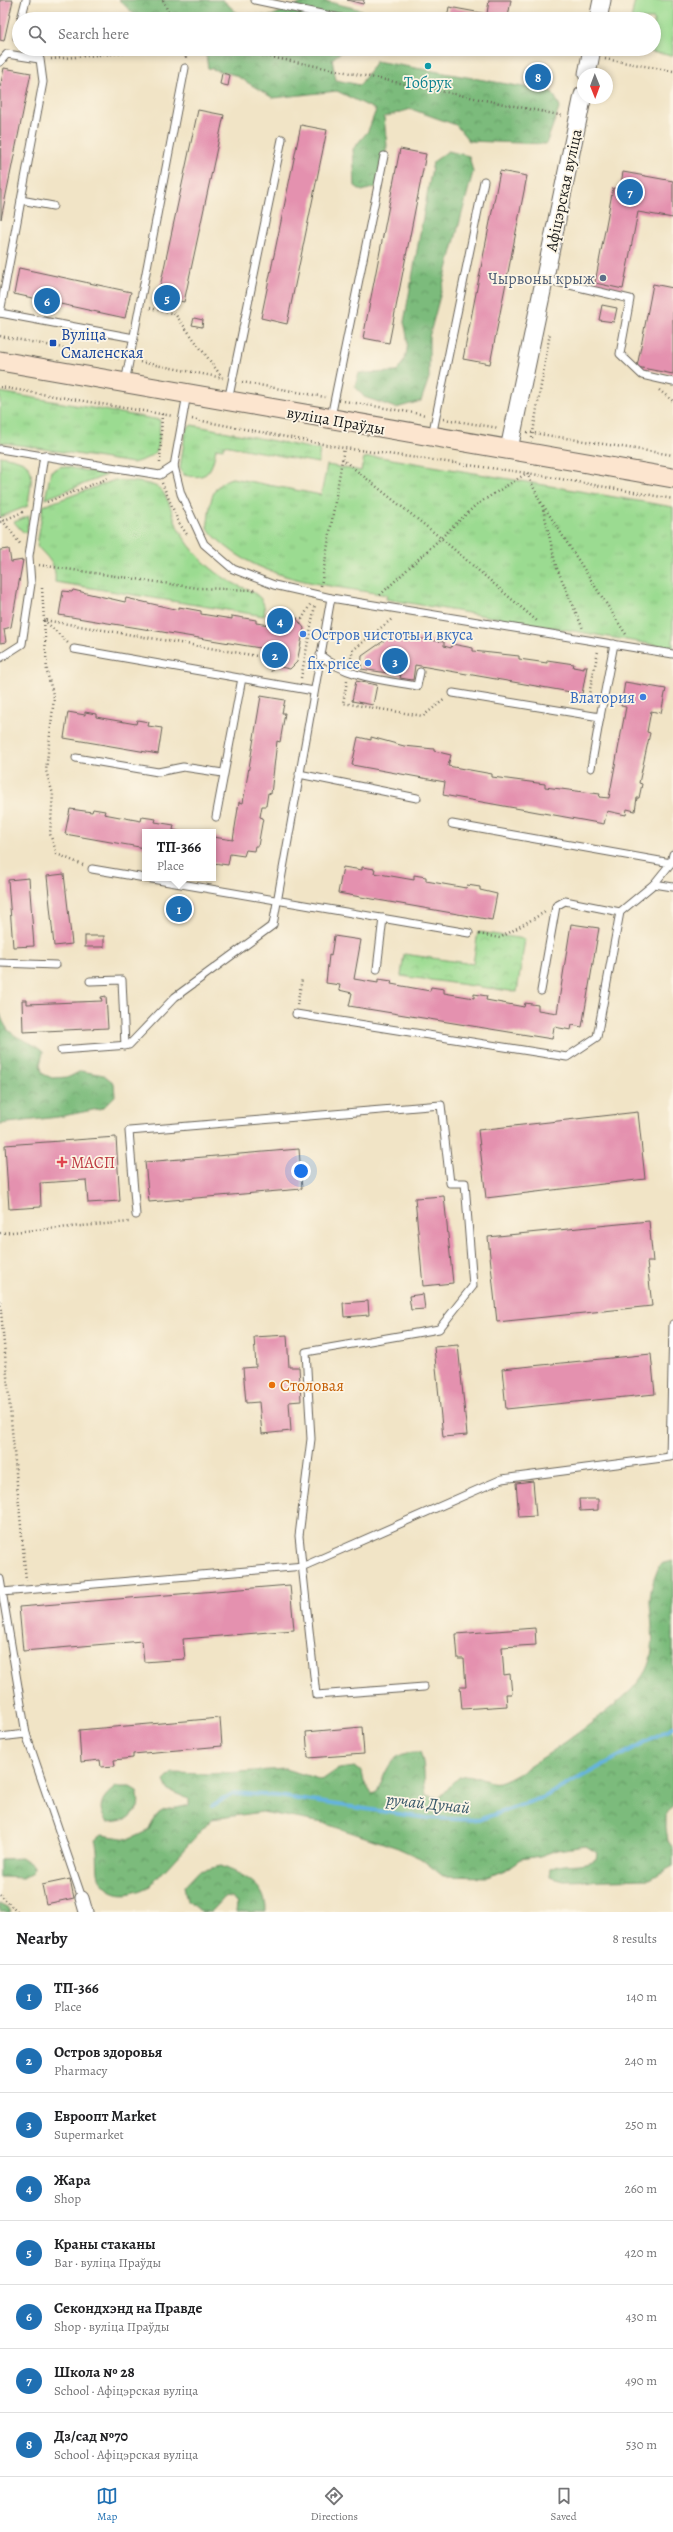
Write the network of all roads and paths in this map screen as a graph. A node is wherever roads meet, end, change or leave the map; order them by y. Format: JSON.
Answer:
{"nodes":[{"id":1,"x":26,"y":0,"type":"edge"},
{"id":2,"x":163,"y":0,"type":"edge"},
{"id":3,"x":255,"y":0,"type":"edge"},
{"id":4,"x":602,"y":0,"type":"edge"},
{"id":5,"x":23,"y":12,"type":"edge"},
{"id":6,"x":168,"y":12,"type":"edge"},
{"id":7,"x":312,"y":12,"type":"edge"},
{"id":8,"x":599,"y":12,"type":"edge"},
{"id":9,"x":12,"y":55,"type":"edge"},
{"id":10,"x":20,"y":56,"type":"edge"},
{"id":11,"x":37,"y":56,"type":"edge"},
{"id":12,"x":79,"y":56,"type":"edge"},
{"id":13,"x":266,"y":56,"type":"edge"},
{"id":14,"x":597,"y":56,"type":"edge"},
{"id":15,"x":607,"y":56,"type":"edge"},
{"id":16,"x":40,"y":59,"type":"junction"},
{"id":17,"x":0,"y":62,"type":"edge"},
{"id":18,"x":185,"y":68,"type":"dead end"},
{"id":19,"x":590,"y":68,"type":"edge"},
{"id":20,"x":673,"y":71,"type":"edge"},
{"id":21,"x":581,"y":104,"type":"edge"},
{"id":22,"x":578,"y":118,"type":"junction"},
{"id":23,"x":282,"y":139,"type":"dead end"},
{"id":24,"x":384,"y":156,"type":"dead end"},
{"id":25,"x":484,"y":181,"type":"dead end"},
{"id":26,"x":21,"y":200,"type":"junction"},
{"id":27,"x":53,"y":206,"type":"dead end"},
{"id":28,"x":544,"y":279,"type":"junction"},
{"id":29,"x":140,"y":306,"type":"junction"},
{"id":30,"x":0,"y":313,"type":"edge"},
{"id":31,"x":0,"y":336,"type":"edge"},
{"id":32,"x":134,"y":338,"type":"junction"},
{"id":33,"x":129,"y":360,"type":"junction"},
{"id":34,"x":0,"y":362,"type":"edge"},
{"id":35,"x":222,"y":378,"type":"junction"},
{"id":36,"x":232,"y":380,"type":"junction"},
{"id":37,"x":673,"y":382,"type":"edge"},
{"id":38,"x":125,"y":383,"type":"junction"},
{"id":39,"x":0,"y":386,"type":"edge"},
{"id":40,"x":187,"y":394,"type":"junction"},
{"id":41,"x":335,"y":399,"type":"junction"},
{"id":42,"x":228,"y":401,"type":"junction"},
{"id":43,"x":162,"y":413,"type":"junction"},
{"id":44,"x":436,"y":417,"type":"junction"},
{"id":45,"x":183,"y":418,"type":"junction"},
{"id":46,"x":330,"y":419,"type":"junction"},
{"id":47,"x":513,"y":429,"type":"junction"},
{"id":48,"x":432,"y":436,"type":"junction"},
{"id":49,"x":344,"y":448,"type":"junction"},
{"id":50,"x":0,"y":449,"type":"edge"},
{"id":51,"x":509,"y":449,"type":"junction"},
{"id":52,"x":44,"y":455,"type":"junction"},
{"id":53,"x":673,"y":455,"type":"edge"},
{"id":54,"x":342,"y":459,"type":"junction"},
{"id":55,"x":174,"y":466,"type":"junction"},
{"id":56,"x":527,"y":473,"type":"junction"},
{"id":57,"x":160,"y":475,"type":"junction"},
{"id":58,"x":113,"y":476,"type":"dead end"},
{"id":59,"x":673,"y":478,"type":"edge"},
{"id":60,"x":156,"y":484,"type":"dead end"},
{"id":61,"x":163,"y":485,"type":"junction"},
{"id":62,"x":538,"y":497,"type":"junction"},
{"id":63,"x":673,"y":499,"type":"edge"},
{"id":64,"x":36,"y":506,"type":"junction"},
{"id":65,"x":0,"y":517,"type":"edge"},
{"id":66,"x":1,"y":521,"type":"edge"},
{"id":67,"x":190,"y":539,"type":"dead end"},
{"id":68,"x":442,"y":539,"type":"junction"},
{"id":69,"x":39,"y":571,"type":"dead end"},
{"id":70,"x":42,"y":585,"type":"dead end"},
{"id":71,"x":250,"y":586,"type":"dead end"},
{"id":72,"x":320,"y":595,"type":"junction"},
{"id":73,"x":331,"y":598,"type":"junction"},
{"id":74,"x":303,"y":602,"type":"dead end"},
{"id":75,"x":370,"y":603,"type":"junction"},
{"id":76,"x":310,"y":604,"type":"junction"},
{"id":77,"x":316,"y":605,"type":"junction"},
{"id":78,"x":330,"y":606,"type":"junction"},
{"id":79,"x":387,"y":616,"type":"dead end"},
{"id":80,"x":293,"y":618,"type":"dead end"},
{"id":81,"x":394,"y":618,"type":"dead end"},
{"id":82,"x":302,"y":619,"type":"junction"},
{"id":83,"x":44,"y":620,"type":"junction"},
{"id":84,"x":300,"y":623,"type":"dead end"},
{"id":85,"x":550,"y":632,"type":"junction"},
{"id":86,"x":587,"y":639,"type":"junction"},
{"id":87,"x":614,"y":644,"type":"junction"},
{"id":88,"x":634,"y":647,"type":"junction"},
{"id":89,"x":74,"y":648,"type":"joint"},
{"id":90,"x":592,"y":649,"type":"dead end"},
{"id":91,"x":612,"y":654,"type":"junction"},
{"id":92,"x":673,"y":654,"type":"edge"},
{"id":93,"x":320,"y":655,"type":"junction"},
{"id":94,"x":0,"y":658,"type":"edge"},
{"id":95,"x":420,"y":672,"type":"dead end"},
{"id":96,"x":279,"y":674,"type":"dead end"},
{"id":97,"x":295,"y":677,"type":"dead end"},
{"id":98,"x":242,"y":678,"type":"junction"},
{"id":99,"x":314,"y":691,"type":"junction"},
{"id":100,"x":453,"y":693,"type":"dead end"},
{"id":101,"x":600,"y":717,"type":"junction"},
{"id":102,"x":76,"y":758,"type":"dead end"},
{"id":103,"x":591,"y":768,"type":"dead end"},
{"id":104,"x":223,"y":773,"type":"junction"},
{"id":105,"x":299,"y":774,"type":"junction"},
{"id":106,"x":417,"y":798,"type":"dead end"},
{"id":107,"x":216,"y":817,"type":"dead end"},
{"id":108,"x":452,"y":824,"type":"dead end"},
{"id":109,"x":673,"y":854,"type":"edge"},
{"id":110,"x":671,"y":863,"type":"junction"},
{"id":111,"x":92,"y":870,"type":"joint"},
{"id":112,"x":142,"y":878,"type":"edge"},
{"id":113,"x":164,"y":881,"type":"edge"},
{"id":114,"x":654,"y":884,"type":"junction"},
{"id":115,"x":673,"y":887,"type":"edge"},
{"id":116,"x":278,"y":899,"type":"junction"},
{"id":117,"x":556,"y":906,"type":"junction"},
{"id":118,"x":620,"y":912,"type":"junction"},
{"id":119,"x":383,"y":918,"type":"junction"},
{"id":120,"x":469,"y":933,"type":"joint"},
{"id":121,"x":0,"y":964,"type":"edge"},
{"id":122,"x":56,"y":965,"type":"dead end"},
{"id":123,"x":377,"y":969,"type":"dead end"},
{"id":124,"x":302,"y":979,"type":"dead end"},
{"id":125,"x":90,"y":981,"type":"dead end"},
{"id":126,"x":541,"y":991,"type":"dead end"},
{"id":127,"x":296,"y":1010,"type":"joint"},
{"id":128,"x":125,"y":1046,"type":"junction"},
{"id":129,"x":61,"y":1050,"type":"dead end"},
{"id":130,"x":136,"y":1215,"type":"joint"},
{"id":131,"x":0,"y":1233,"type":"edge"},
{"id":132,"x":0,"y":1301,"type":"edge"},
{"id":133,"x":673,"y":1324,"type":"edge"},
{"id":134,"x":304,"y":1566,"type":"junction"},
{"id":135,"x":0,"y":1579,"type":"edge"},
{"id":136,"x":26,"y":1590,"type":"junction"},
{"id":137,"x":2,"y":1592,"type":"junction"},
{"id":138,"x":424,"y":1687,"type":"dead end"},
{"id":139,"x":26,"y":1734,"type":"junction"},
{"id":140,"x":0,"y":1737,"type":"edge"},
{"id":141,"x":0,"y":1894,"type":"edge"},
{"id":142,"x":82,"y":1898,"type":"joint"},
{"id":143,"x":17,"y":1912,"type":"edge"},
{"id":144,"x":86,"y":1912,"type":"edge"}],
"edges":[{"from":1,"to":5,"type":"lane"},
{"from":2,"to":6,"type":"path"},
{"from":3,"to":7,"type":"lane"},
{"from":4,"to":8,"type":"street"},
{"from":9,"to":17,"type":"lane"},
{"from":10,"to":16,"type":"lane"},
{"from":11,"to":16,"type":"lane"},
{"from":12,"to":16,"type":"path"},
{"from":13,"to":22,"type":"path"},
{"from":14,"to":19,"type":"street"},
{"from":15,"to":20,"type":"path"},
{"from":16,"to":26,"type":"lane"},
{"from":18,"to":29,"type":"lane"},
{"from":21,"to":22,"type":"street","name":"Афіцэрская вуліца"},
{"from":22,"to":28,"type":"street","name":"Афіцэрская вуліца"},
{"from":23,"to":36,"type":"lane"},
{"from":24,"to":41,"type":"lane"},
{"from":25,"to":44,"type":"lane"},
{"from":26,"to":27,"type":"lane"},
{"from":26,"to":30,"type":"lane"},
{"from":28,"to":37,"type":"lane"},
{"from":28,"to":47,"type":"street","name":"Афіцэрская вуліца"},
{"from":29,"to":32,"type":"lane"},
{"from":29,"to":35,"type":"path"},
{"from":30,"to":32,"type":"lane"},
{"from":31,"to":33,"type":"path"},
{"from":32,"to":33,"type":"lane"},
{"from":33,"to":35,"type":"path"},
{"from":33,"to":38,"type":"lane"},
{"from":34,"to":38,"type":"main road","name":"вуліца Праўды"},
{"from":35,"to":36,"type":"path"},
{"from":36,"to":41,"type":"path"},
{"from":36,"to":42,"type":"lane"},
{"from":38,"to":40,"type":"main road","name":"вуліца Праўды"},
{"from":39,"to":43,"type":"path"},
{"from":40,"to":42,"type":"main road","name":"вуліца Праўды"},
{"from":40,"to":45,"type":"lane"},
{"from":41,"to":44,"type":"path"},
{"from":41,"to":46,"type":"lane"},
{"from":42,"to":46,"type":"main road","name":"вуліца Праўды"},
{"from":43,"to":45,"type":"path"},
{"from":43,"to":57,"type":"path"},
{"from":44,"to":47,"type":"path"},
{"from":44,"to":48,"type":"lane"},
{"from":45,"to":49,"type":"path"},
{"from":45,"to":55,"type":"lane"},
{"from":46,"to":48,"type":"main road","name":"вуліца Праўды"},
{"from":47,"to":51,"type":"street","name":"Афіцэрская вуліца"},
{"from":47,"to":53,"type":"path"},
{"from":48,"to":51,"type":"main road","name":"вуліца Праўды"},
{"from":49,"to":54,"type":"path"},
{"from":49,"to":56,"type":"path"},
{"from":50,"to":52,"type":"lane"},
{"from":51,"to":59,"type":"main road","name":"вуліца Праўды"},
{"from":52,"to":57,"type":"lane"},
{"from":52,"to":64,"type":"lane"},
{"from":54,"to":68,"type":"path"},
{"from":54,"to":72,"type":"path"},
{"from":55,"to":57,"type":"lane"},
{"from":55,"to":72,"type":"lane"},
{"from":56,"to":62,"type":"path"},
{"from":56,"to":63,"type":"path"},
{"from":56,"to":68,"type":"path"},
{"from":57,"to":61,"type":"path"},
{"from":58,"to":64,"type":"path"},
{"from":60,"to":61,"type":"path"},
{"from":61,"to":67,"type":"path"},
{"from":62,"to":86,"type":"path"},
{"from":62,"to":88,"type":"path"},
{"from":64,"to":66,"type":"path"},
{"from":64,"to":94,"type":"lane"},
{"from":65,"to":66,"type":"path"},
{"from":68,"to":75,"type":"path"},
{"from":68,"to":85,"type":"path"},
{"from":69,"to":71,"type":"path"},
{"from":70,"to":83,"type":"path"},
{"from":72,"to":73,"type":"lane"},
{"from":72,"to":76,"type":"path"},
{"from":73,"to":75,"type":"lane"},
{"from":73,"to":78,"type":"lane"},
{"from":74,"to":76,"type":"path"},
{"from":75,"to":85,"type":"lane"},
{"from":76,"to":77,"type":"path"},
{"from":76,"to":82,"type":"path"},
{"from":77,"to":78,"type":"path"},
{"from":77,"to":97,"type":"path"},
{"from":78,"to":93,"type":"lane"},
{"from":79,"to":81,"type":"path"},
{"from":80,"to":82,"type":"path"},
{"from":82,"to":84,"type":"path"},
{"from":83,"to":89,"type":"path"},
{"from":83,"to":96,"type":"path"},
{"from":83,"to":111,"type":"path"},
{"from":85,"to":86,"type":"lane"},
{"from":86,"to":87,"type":"lane"},
{"from":87,"to":88,"type":"lane"},
{"from":87,"to":91,"type":"lane"},
{"from":88,"to":92,"type":"lane"},
{"from":89,"to":98,"type":"lane"},
{"from":90,"to":91,"type":"path"},
{"from":91,"to":101,"type":"lane"},
{"from":93,"to":95,"type":"lane"},
{"from":93,"to":99,"type":"lane"},
{"from":98,"to":99,"type":"lane"},
{"from":98,"to":104,"type":"lane"},
{"from":99,"to":105,"type":"lane"},
{"from":100,"to":101,"type":"lane"},
{"from":101,"to":103,"type":"lane"},
{"from":102,"to":104,"type":"lane"},
{"from":104,"to":107,"type":"lane"},
{"from":105,"to":106,"type":"lane"},
{"from":105,"to":116,"type":"lane"},
{"from":108,"to":110,"type":"lane"},
{"from":109,"to":110,"type":"lane"},
{"from":110,"to":114,"type":"lane"},
{"from":111,"to":112,"type":"lane"},
{"from":113,"to":116,"type":"lane"},
{"from":114,"to":115,"type":"lane"},
{"from":114,"to":118,"type":"lane"},
{"from":116,"to":119,"type":"lane"},
{"from":116,"to":128,"type":"lane"},
{"from":117,"to":118,"type":"lane"},
{"from":117,"to":120,"type":"path"},
{"from":117,"to":126,"type":"lane"},
{"from":118,"to":127,"type":"lane"},
{"from":119,"to":120,"type":"lane"},
{"from":119,"to":123,"type":"lane"},
{"from":121,"to":122,"type":"lane"},
{"from":124,"to":127,"type":"path"},
{"from":125,"to":128,"type":"lane"},
{"from":128,"to":129,"type":"lane"},
{"from":130,"to":131,"type":"path"},
{"from":130,"to":134,"type":"lane"},
{"from":132,"to":136,"type":"path"},
{"from":133,"to":134,"type":"lane"},
{"from":134,"to":136,"type":"lane"},
{"from":134,"to":138,"type":"lane"},
{"from":135,"to":137,"type":"lane"},
{"from":136,"to":137,"type":"lane"},
{"from":137,"to":139,"type":"lane"},
{"from":139,"to":140,"type":"lane"},
{"from":139,"to":142,"type":"lane"},
{"from":141,"to":143,"type":"path"},
{"from":142,"to":144,"type":"street"}]}
